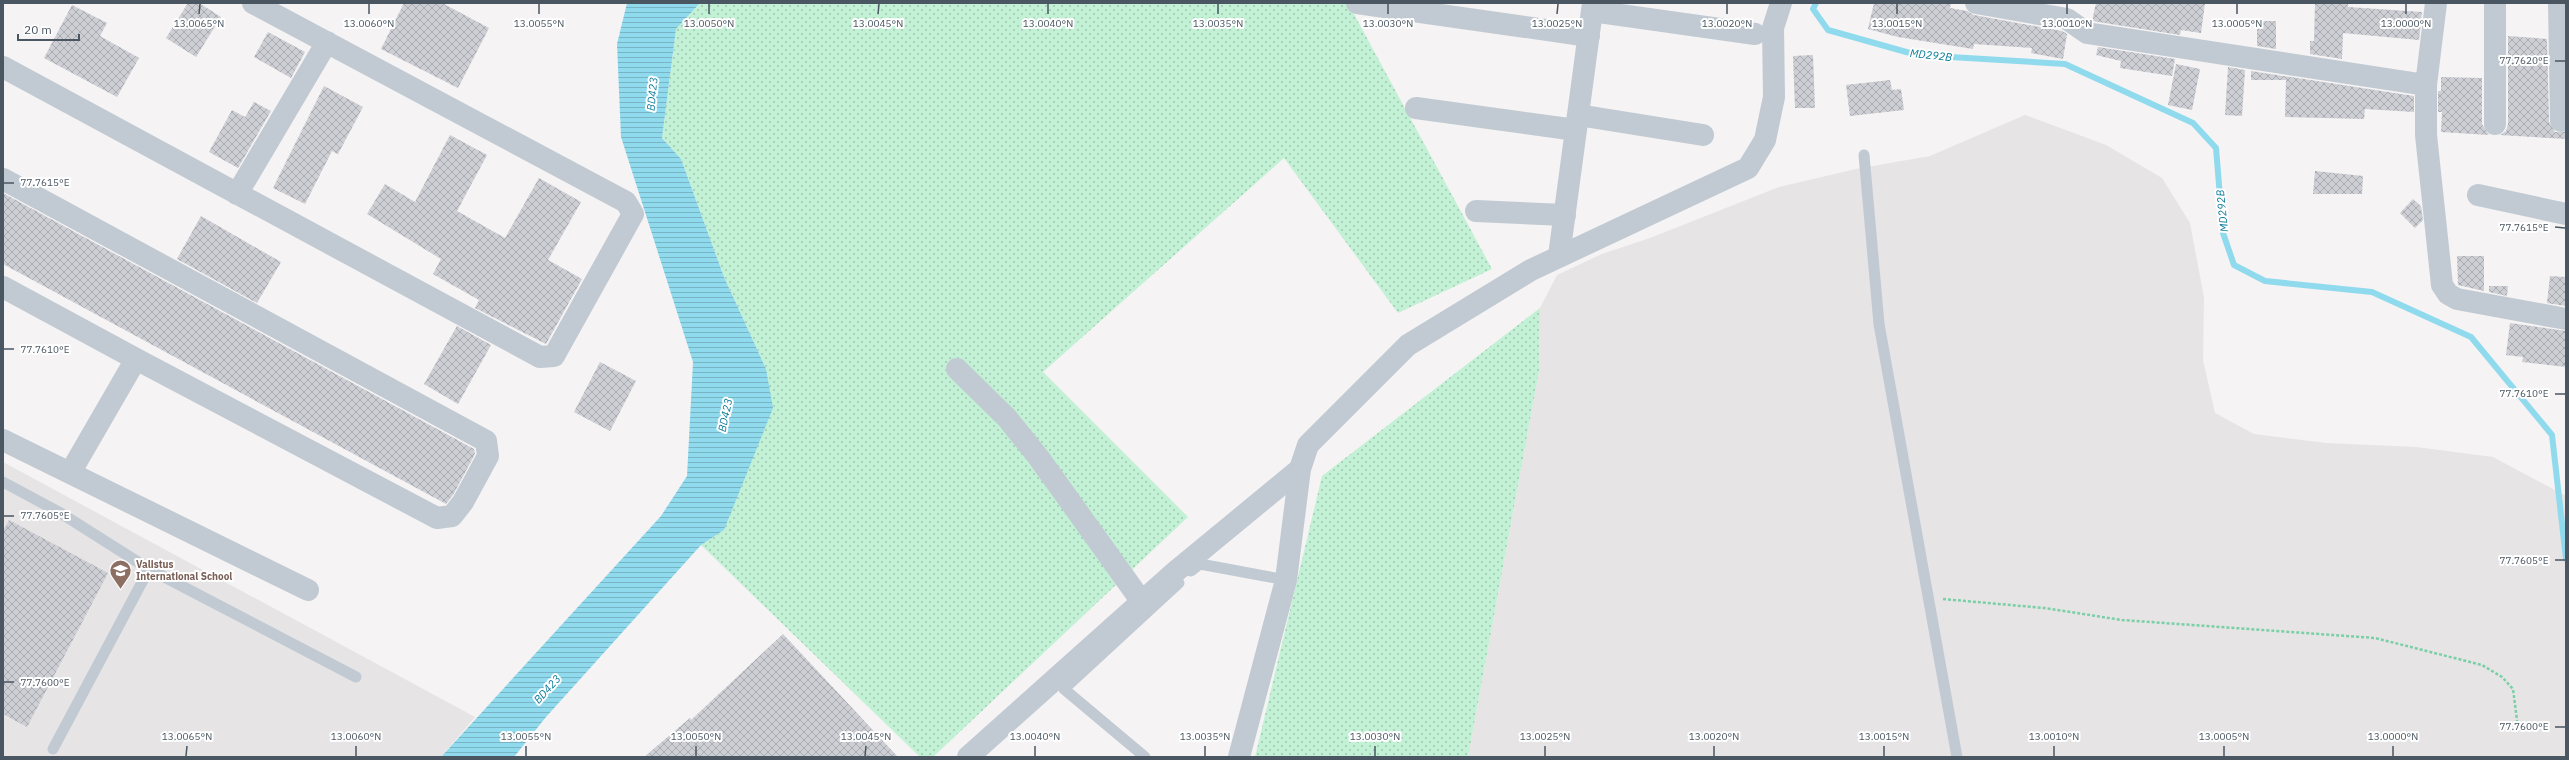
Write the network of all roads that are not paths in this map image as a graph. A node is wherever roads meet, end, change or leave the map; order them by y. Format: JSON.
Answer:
{"nodes":[{"id":1,"x":253,"y":3,"type":"edge"},
{"id":2,"x":1357,"y":3,"type":"edge"},
{"id":3,"x":1782,"y":3,"type":"edge"},
{"id":4,"x":1976,"y":3,"type":"edge"},
{"id":5,"x":2436,"y":3,"type":"edge"},
{"id":6,"x":2495,"y":3,"type":"edge"},
{"id":7,"x":2559,"y":3,"type":"edge"},
{"id":8,"x":1593,"y":7,"type":"edge"},
{"id":9,"x":1755,"y":34,"type":"dead end"},
{"id":10,"x":1589,"y":36,"type":"junction"},
{"id":11,"x":327,"y":42,"type":"junction"},
{"id":12,"x":3,"y":67,"type":"edge"},
{"id":13,"x":2426,"y":85,"type":"junction"},
{"id":14,"x":1416,"y":108,"type":"dead end"},
{"id":15,"x":2561,"y":121,"type":"dead end"},
{"id":16,"x":1578,"y":122,"type":"junction"},
{"id":17,"x":2495,"y":124,"type":"dead end"},
{"id":18,"x":1703,"y":135,"type":"dead end"},
{"id":19,"x":1864,"y":155,"type":"dead end"},
{"id":20,"x":3,"y":179,"type":"edge"},
{"id":21,"x":237,"y":194,"type":"junction"},
{"id":22,"x":2478,"y":195,"type":"dead end"},
{"id":23,"x":1476,"y":212,"type":"dead end"},
{"id":24,"x":2566,"y":214,"type":"edge"},
{"id":25,"x":1565,"y":215,"type":"junction"},
{"id":26,"x":1559,"y":256,"type":"junction"},
{"id":27,"x":3,"y":287,"type":"edge"},
{"id":28,"x":2566,"y":319,"type":"edge"},
{"id":29,"x":136,"y":359,"type":"junction"},
{"id":30,"x":957,"y":369,"type":"dead end"},
{"id":31,"x":3,"y":440,"type":"edge"},
{"id":32,"x":1300,"y":470,"type":"junction"},
{"id":33,"x":70,"y":473,"type":"junction"},
{"id":34,"x":3,"y":482,"type":"edge"},
{"id":35,"x":149,"y":569,"type":"junction"},
{"id":36,"x":1286,"y":580,"type":"junction"},
{"id":37,"x":308,"y":590,"type":"dead end"},
{"id":38,"x":1142,"y":602,"type":"junction"},
{"id":39,"x":1094,"y":653,"type":"junction"},
{"id":40,"x":356,"y":677,"type":"dead end"},
{"id":41,"x":53,"y":749,"type":"dead end"},
{"id":42,"x":968,"y":757,"type":"edge"},
{"id":43,"x":1145,"y":757,"type":"edge"},
{"id":44,"x":1239,"y":757,"type":"edge"},
{"id":45,"x":1957,"y":757,"type":"edge"}],
"edges":[{"from":1,"to":11,"type":"street"},
{"from":2,"to":10,"type":"street"},
{"from":3,"to":26,"type":"street"},
{"from":4,"to":13,"type":"street"},
{"from":5,"to":13,"type":"street"},
{"from":6,"to":17,"type":"street"},
{"from":7,"to":15,"type":"street"},
{"from":8,"to":9,"type":"street"},
{"from":8,"to":10,"type":"street"},
{"from":10,"to":16,"type":"street"},
{"from":11,"to":21,"type":"street"},
{"from":11,"to":21,"type":"street"},
{"from":12,"to":21,"type":"street"},
{"from":13,"to":28,"type":"street"},
{"from":14,"to":16,"type":"street"},
{"from":16,"to":18,"type":"street"},
{"from":16,"to":25,"type":"street"},
{"from":19,"to":45,"type":"lane"},
{"from":20,"to":29,"type":"street"},
{"from":22,"to":24,"type":"street"},
{"from":23,"to":25,"type":"street"},
{"from":25,"to":26,"type":"street"},
{"from":26,"to":32,"type":"street"},
{"from":27,"to":29,"type":"street"},
{"from":29,"to":33,"type":"street"},
{"from":30,"to":38,"type":"street"},
{"from":31,"to":33,"type":"street"},
{"from":32,"to":36,"type":"street"},
{"from":32,"to":38,"type":"street"},
{"from":33,"to":37,"type":"street"},
{"from":34,"to":35,"type":"lane"},
{"from":35,"to":40,"type":"lane"},
{"from":35,"to":41,"type":"lane"},
{"from":36,"to":39,"type":"lane"},
{"from":36,"to":44,"type":"street"},
{"from":38,"to":39,"type":"street"},
{"from":39,"to":42,"type":"street"},
{"from":39,"to":43,"type":"lane"}]}
